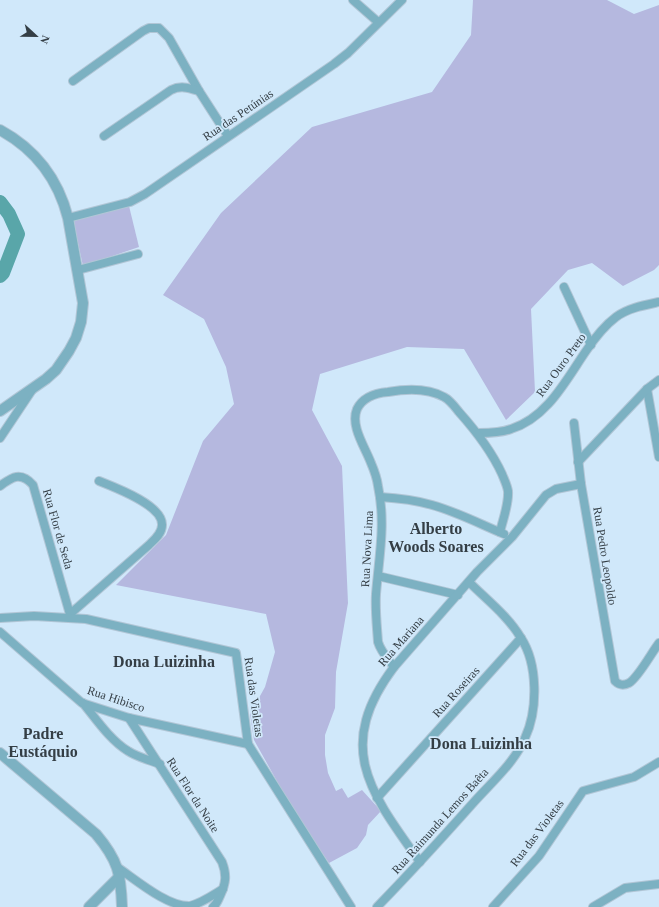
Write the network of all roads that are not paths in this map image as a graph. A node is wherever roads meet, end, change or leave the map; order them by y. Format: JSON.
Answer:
{"nodes":[{"id":1,"x":353,"y":0,"type":"edge"},
{"id":2,"x":402,"y":0,"type":"edge"},
{"id":3,"x":378,"y":22,"type":"junction"},
{"id":4,"x":73,"y":81,"type":"dead end"},
{"id":5,"x":199,"y":91,"type":"junction"},
{"id":6,"x":0,"y":130,"type":"edge"},
{"id":7,"x":104,"y":136,"type":"dead end"},
{"id":8,"x":228,"y":136,"type":"junction"},
{"id":9,"x":68,"y":218,"type":"junction"},
{"id":10,"x":138,"y":254,"type":"dead end"},
{"id":11,"x":78,"y":270,"type":"junction"},
{"id":12,"x":564,"y":287,"type":"dead end"},
{"id":13,"x":659,"y":302,"type":"edge"},
{"id":14,"x":591,"y":345,"type":"junction"},
{"id":15,"x":659,"y":380,"type":"edge"},
{"id":16,"x":34,"y":388,"type":"junction"},
{"id":17,"x":647,"y":388,"type":"junction"},
{"id":18,"x":0,"y":411,"type":"edge"},
{"id":19,"x":656,"y":419,"type":"edge"},
{"id":20,"x":574,"y":423,"type":"dead end"},
{"id":21,"x":478,"y":433,"type":"junction"},
{"id":22,"x":0,"y":438,"type":"edge"},
{"id":23,"x":659,"y":457,"type":"edge"},
{"id":24,"x":578,"y":462,"type":"junction"},
{"id":25,"x":99,"y":481,"type":"dead end"},
{"id":26,"x":581,"y":484,"type":"junction"},
{"id":27,"x":0,"y":486,"type":"edge"},
{"id":28,"x":380,"y":497,"type":"junction"},
{"id":29,"x":500,"y":532,"type":"junction"},
{"id":30,"x":512,"y":537,"type":"junction"},
{"id":31,"x":378,"y":576,"type":"junction"},
{"id":32,"x":469,"y":582,"type":"junction"},
{"id":33,"x":458,"y":595,"type":"junction"},
{"id":34,"x":70,"y":616,"type":"junction"},
{"id":35,"x":0,"y":618,"type":"edge"},
{"id":36,"x":0,"y":632,"type":"edge"},
{"id":37,"x":521,"y":638,"type":"junction"},
{"id":38,"x":659,"y":642,"type":"edge"},
{"id":39,"x":394,"y":667,"type":"junction"},
{"id":40,"x":82,"y":703,"type":"junction"},
{"id":41,"x":129,"y":718,"type":"junction"},
{"id":42,"x":248,"y":744,"type":"junction"},
{"id":43,"x":0,"y":753,"type":"edge"},
{"id":44,"x":659,"y":762,"type":"edge"},
{"id":45,"x":160,"y":764,"type":"junction"},
{"id":46,"x":377,"y":798,"type":"junction"},
{"id":47,"x":420,"y":862,"type":"junction"},
{"id":48,"x":118,"y":871,"type":"junction"},
{"id":49,"x":659,"y":884,"type":"edge"},
{"id":50,"x":223,"y":889,"type":"junction"},
{"id":51,"x":89,"y":907,"type":"edge"},
{"id":52,"x":122,"y":907,"type":"edge"},
{"id":53,"x":213,"y":907,"type":"edge"},
{"id":54,"x":351,"y":907,"type":"edge"},
{"id":55,"x":377,"y":907,"type":"edge"},
{"id":56,"x":493,"y":907,"type":"edge"},
{"id":57,"x":594,"y":907,"type":"edge"}],
"edges":[{"from":1,"to":3,"type":"street"},
{"from":2,"to":3,"type":"street","name":"Rua das Petúnias"},
{"from":3,"to":8,"type":"street","name":"Rua das Petúnias"},
{"from":4,"to":5,"type":"street"},
{"from":5,"to":7,"type":"street"},
{"from":5,"to":8,"type":"street"},
{"from":6,"to":9,"type":"street"},
{"from":8,"to":9,"type":"street","name":"Rua das Petúnias"},
{"from":9,"to":11,"type":"street"},
{"from":10,"to":11,"type":"street"},
{"from":11,"to":16,"type":"street"},
{"from":12,"to":14,"type":"street"},
{"from":13,"to":14,"type":"street","name":"Rua Ouro Preto"},
{"from":14,"to":21,"type":"street","name":"Rua Ouro Preto"},
{"from":15,"to":17,"type":"street"},
{"from":16,"to":18,"type":"street"},
{"from":16,"to":22,"type":"street"},
{"from":17,"to":19,"type":"street"},
{"from":17,"to":24,"type":"street"},
{"from":19,"to":23,"type":"street"},
{"from":20,"to":24,"type":"street","name":"Rua Pedro Leopoldo"},
{"from":21,"to":28,"type":"street","name":"Rua Nova Lima"},
{"from":21,"to":29,"type":"street"},
{"from":24,"to":26,"type":"street","name":"Rua Pedro Leopoldo"},
{"from":25,"to":34,"type":"street"},
{"from":26,"to":30,"type":"street","name":"Rua Mariana"},
{"from":26,"to":38,"type":"street","name":"Rua Pedro Leopoldo"},
{"from":27,"to":34,"type":"street","name":"Rua Flor de Seda"},
{"from":28,"to":29,"type":"street"},
{"from":28,"to":31,"type":"street","name":"Rua Nova Lima"},
{"from":29,"to":30,"type":"street"},
{"from":30,"to":32,"type":"street","name":"Rua Mariana"},
{"from":31,"to":33,"type":"street"},
{"from":31,"to":39,"type":"street","name":"Rua Nova Lima"},
{"from":32,"to":33,"type":"street","name":"Rua Mariana"},
{"from":32,"to":37,"type":"street","name":"Rua Raimunda Lemos Baêta"},
{"from":33,"to":39,"type":"street","name":"Rua Mariana"},
{"from":34,"to":35,"type":"street","name":"Rua das Violetas"},
{"from":34,"to":42,"type":"street","name":"Rua das Violetas"},
{"from":36,"to":40,"type":"street","name":"Rua Hibisco"},
{"from":37,"to":46,"type":"street","name":"Rua Roseiras"},
{"from":37,"to":47,"type":"street","name":"Rua Raimunda Lemos Baêta"},
{"from":39,"to":46,"type":"street","name":"Rua Mariana"},
{"from":40,"to":41,"type":"street","name":"Rua Hibisco"},
{"from":40,"to":45,"type":"street"},
{"from":41,"to":42,"type":"street","name":"Rua Hibisco"},
{"from":41,"to":45,"type":"street","name":"Rua Flor da Noite"},
{"from":42,"to":54,"type":"street","name":"Rua das Violetas"},
{"from":43,"to":48,"type":"street"},
{"from":44,"to":56,"type":"street","name":"Rua das Violetas"},
{"from":45,"to":50,"type":"street","name":"Rua Flor da Noite"},
{"from":46,"to":47,"type":"street","name":"Rua Mariana"},
{"from":47,"to":55,"type":"street","name":"Rua Raimunda Lemos Baêta"},
{"from":48,"to":50,"type":"street"},
{"from":48,"to":51,"type":"street"},
{"from":48,"to":52,"type":"street"},
{"from":49,"to":57,"type":"street"},
{"from":50,"to":53,"type":"street"}]}
